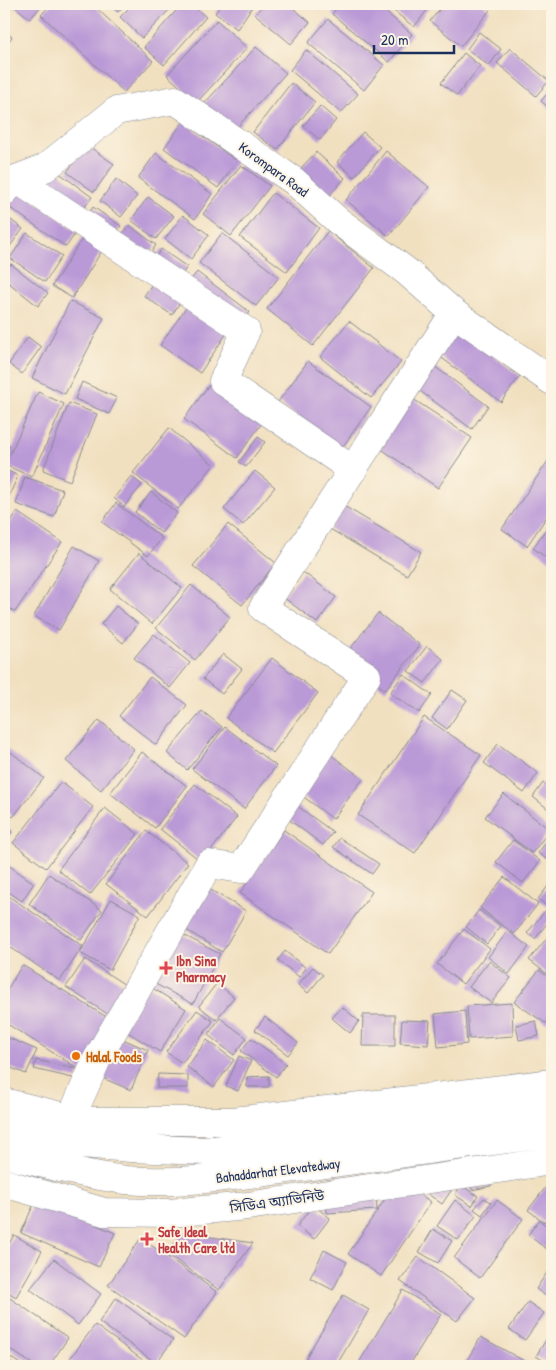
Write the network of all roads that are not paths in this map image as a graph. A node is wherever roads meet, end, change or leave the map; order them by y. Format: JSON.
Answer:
{"nodes":[{"id":1,"x":10,"y":186,"type":"edge"},
{"id":2,"x":454,"y":313,"type":"junction"},
{"id":3,"x":552,"y":381,"type":"edge"},
{"id":4,"x":354,"y":470,"type":"junction"},
{"id":5,"x":552,"y":1083,"type":"edge"},
{"id":6,"x":4,"y":1102,"type":"edge"},
{"id":7,"x":552,"y":1106,"type":"edge"},
{"id":8,"x":71,"y":1118,"type":"junction"},
{"id":9,"x":4,"y":1126,"type":"edge"},
{"id":10,"x":552,"y":1133,"type":"edge"},
{"id":11,"x":4,"y":1154,"type":"edge"},
{"id":12,"x":552,"y":1161,"type":"edge"},
{"id":13,"x":4,"y":1183,"type":"edge"}],
"edges":[{"from":1,"to":2,"type":"main road","name":"Korompara Road"},
{"from":1,"to":4,"type":"main road"},
{"from":2,"to":3,"type":"main road","name":"Korompara Road"},
{"from":2,"to":4,"type":"main road"},
{"from":4,"to":8,"type":"main road"},
{"from":5,"to":8,"type":"main road"},
{"from":6,"to":8,"type":"main road"},
{"from":7,"to":9,"type":"main road","name":"Bahaddarhat Elevatedway"},
{"from":10,"to":11,"type":"main road","name":"Bahaddarhat Elevatedway"},
{"from":12,"to":13,"type":"main road","name":"সিডিএ অ্যাভিনিউ"}]}
